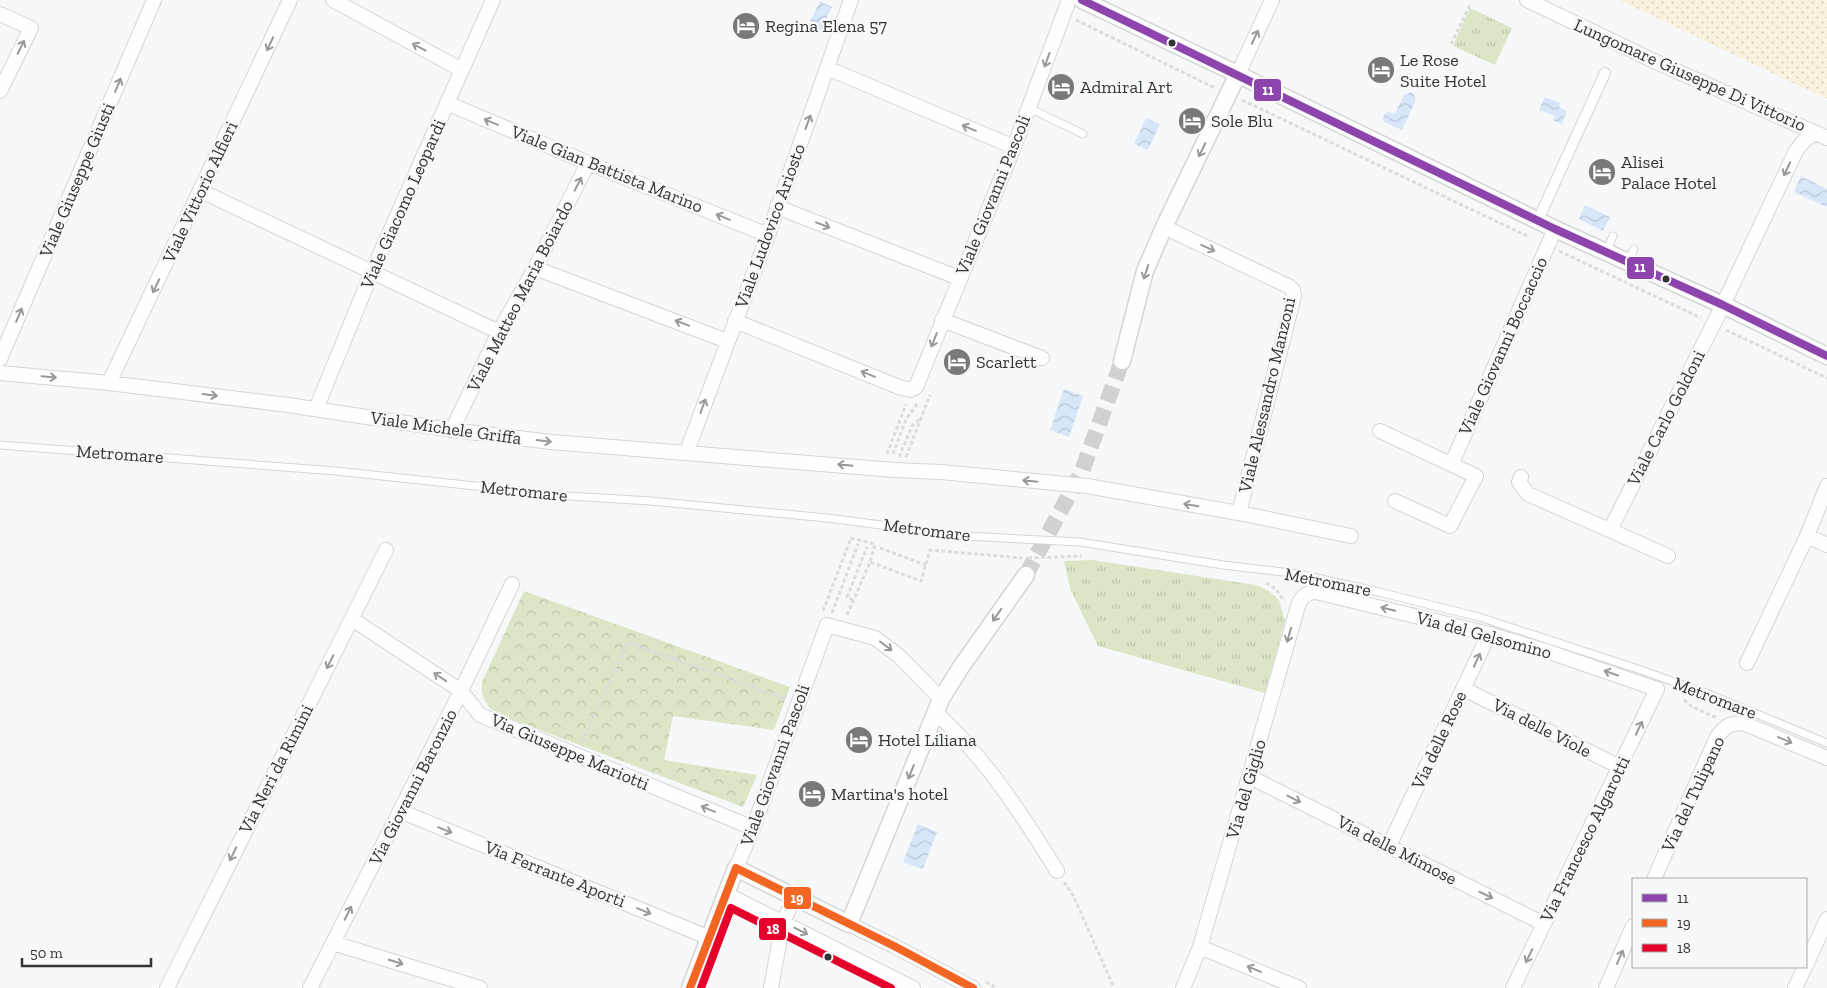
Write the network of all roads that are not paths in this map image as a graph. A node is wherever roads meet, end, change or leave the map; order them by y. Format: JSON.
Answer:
{"nodes":[{"id":1,"x":154,"y":0,"type":"edge"},
{"id":2,"x":290,"y":0,"type":"edge"},
{"id":3,"x":333,"y":0,"type":"edge"},
{"id":4,"x":493,"y":0,"type":"edge"},
{"id":5,"x":851,"y":0,"type":"edge"},
{"id":6,"x":1069,"y":0,"type":"edge"},
{"id":7,"x":1082,"y":0,"type":"edge"},
{"id":8,"x":1272,"y":0,"type":"edge"},
{"id":9,"x":1527,"y":0,"type":"edge"},
{"id":10,"x":0,"y":14,"type":"edge"},
{"id":11,"x":827,"y":68,"type":"junction"},
{"id":12,"x":462,"y":70,"type":"junction"},
{"id":13,"x":1605,"y":73,"type":"dead end"},
{"id":14,"x":1238,"y":74,"type":"junction"},
{"id":15,"x":0,"y":91,"type":"edge"},
{"id":16,"x":447,"y":103,"type":"junction"},
{"id":17,"x":1029,"y":108,"type":"junction"},
{"id":18,"x":1083,"y":134,"type":"dead end"},
{"id":19,"x":1822,"y":136,"type":"edge"},
{"id":20,"x":1014,"y":147,"type":"junction"},
{"id":21,"x":588,"y":163,"type":"junction"},
{"id":22,"x":201,"y":191,"type":"junction"},
{"id":23,"x":777,"y":207,"type":"junction"},
{"id":24,"x":1538,"y":220,"type":"junction"},
{"id":25,"x":1164,"y":227,"type":"junction"},
{"id":26,"x":1555,"y":229,"type":"junction"},
{"id":27,"x":768,"y":235,"type":"junction"},
{"id":28,"x":1613,"y":236,"type":"dead end"},
{"id":29,"x":1606,"y":252,"type":"junction"},
{"id":30,"x":535,"y":268,"type":"junction"},
{"id":31,"x":372,"y":272,"type":"junction"},
{"id":32,"x":960,"y":278,"type":"junction"},
{"id":33,"x":1723,"y":305,"type":"junction"},
{"id":34,"x":942,"y":320,"type":"junction"},
{"id":35,"x":735,"y":321,"type":"junction"},
{"id":36,"x":499,"y":332,"type":"junction"},
{"id":37,"x":727,"y":341,"type":"junction"},
{"id":38,"x":1827,"y":356,"type":"edge"},
{"id":39,"x":1042,"y":358,"type":"dead end"},
{"id":40,"x":0,"y":360,"type":"edge"},
{"id":41,"x":1122,"y":361,"type":"tunnel mouth"},
{"id":42,"x":0,"y":373,"type":"edge"},
{"id":43,"x":109,"y":383,"type":"junction"},
{"id":44,"x":316,"y":410,"type":"junction"},
{"id":45,"x":452,"y":430,"type":"junction"},
{"id":46,"x":1380,"y":431,"type":"dead end"},
{"id":47,"x":0,"y":445,"type":"edge"},
{"id":48,"x":686,"y":452,"type":"junction"},
{"id":49,"x":1452,"y":463,"type":"junction"},
{"id":50,"x":894,"y":467,"type":"joint"},
{"id":51,"x":1521,"y":477,"type":"dead end"},
{"id":52,"x":1827,"y":486,"type":"edge"},
{"id":53,"x":1395,"y":501,"type":"dead end"},
{"id":54,"x":1239,"y":513,"type":"junction"},
{"id":55,"x":1610,"y":530,"type":"junction"},
{"id":56,"x":1351,"y":536,"type":"dead end"},
{"id":57,"x":1807,"y":536,"type":"junction"},
{"id":58,"x":1827,"y":545,"type":"edge"},
{"id":59,"x":386,"y":550,"type":"dead end"},
{"id":60,"x":1668,"y":556,"type":"dead end"},
{"id":61,"x":1026,"y":575,"type":"tunnel mouth"},
{"id":62,"x":512,"y":584,"type":"dead end"},
{"id":63,"x":1308,"y":592,"type":"joint"},
{"id":64,"x":352,"y":619,"type":"junction"},
{"id":65,"x":1489,"y":634,"type":"junction"},
{"id":66,"x":1746,"y":663,"type":"dead end"},
{"id":67,"x":1464,"y":689,"type":"junction"},
{"id":68,"x":1657,"y":689,"type":"joint"},
{"id":69,"x":461,"y":692,"type":"junction"},
{"id":70,"x":938,"y":705,"type":"junction"},
{"id":71,"x":1827,"y":743,"type":"edge"},
{"id":72,"x":1827,"y":758,"type":"edge"},
{"id":73,"x":1620,"y":767,"type":"junction"},
{"id":74,"x":1250,"y":777,"type":"junction"},
{"id":75,"x":400,"y":811,"type":"junction"},
{"id":76,"x":753,"y":828,"type":"junction"},
{"id":77,"x":1389,"y":846,"type":"junction"},
{"id":78,"x":736,"y":868,"type":"junction"},
{"id":79,"x":1057,"y":871,"type":"road end"},
{"id":80,"x":1654,"y":878,"type":"edge"},
{"id":81,"x":726,"y":894,"type":"junction"},
{"id":82,"x":795,"y":897,"type":"junction"},
{"id":83,"x":1827,"y":918,"type":"edge"},
{"id":84,"x":783,"y":922,"type":"junction"},
{"id":85,"x":849,"y":924,"type":"junction"},
{"id":86,"x":1544,"y":924,"type":"junction"},
{"id":87,"x":1632,"y":928,"type":"edge"},
{"id":88,"x":710,"y":938,"type":"junction"},
{"id":89,"x":333,"y":943,"type":"junction"},
{"id":90,"x":1200,"y":947,"type":"junction"},
{"id":91,"x":1807,"y":962,"type":"edge"},
{"id":92,"x":1804,"y":968,"type":"edge"},
{"id":93,"x":889,"y":982,"type":"edge"},
{"id":94,"x":167,"y":988,"type":"edge"},
{"id":95,"x":310,"y":988,"type":"edge"},
{"id":96,"x":480,"y":988,"type":"edge"},
{"id":97,"x":690,"y":988,"type":"edge"},
{"id":98,"x":771,"y":988,"type":"edge"},
{"id":99,"x":912,"y":988,"type":"edge"},
{"id":100,"x":973,"y":988,"type":"edge"},
{"id":101,"x":1183,"y":988,"type":"edge"},
{"id":102,"x":1299,"y":988,"type":"edge"},
{"id":103,"x":1513,"y":988,"type":"edge"},
{"id":104,"x":1606,"y":988,"type":"edge"},
{"id":105,"x":1795,"y":988,"type":"edge"}],
"edges":[{"from":40,"to":1,"type":"street","name":"Viale Giuseppe Giusti","one_way":true},
{"from":2,"to":22,"type":"street","name":"Viale Vittorio Alfieri","one_way":true},
{"from":12,"to":3,"type":"street","one_way":true},
{"from":4,"to":12,"type":"street","name":"Viale Giacomo Leopardi"},
{"from":5,"to":11,"type":"street","name":"Viale Ludovico Ariosto"},
{"from":6,"to":17,"type":"street","name":"Viale Giovanni Pascoli","one_way":true},
{"from":7,"to":14,"type":"street"},
{"from":14,"to":8,"type":"street","one_way":true},
{"from":9,"to":19,"type":"street","name":"Lungomare Giuseppe Di Vittorio"},
{"from":15,"to":10,"type":"street","one_way":true},
{"from":20,"to":11,"type":"street","one_way":true},
{"from":23,"to":11,"type":"street","name":"Viale Ludovico Ariosto","one_way":true},
{"from":12,"to":16,"type":"street","name":"Viale Giacomo Leopardi"},
{"from":13,"to":24,"type":"street"},
{"from":14,"to":24,"type":"street"},
{"from":14,"to":25,"type":"street","one_way":true},
{"from":21,"to":16,"type":"street","name":"Viale Gian Battista Marino","one_way":true},
{"from":16,"to":31,"type":"street","name":"Viale Giacomo Leopardi"},
{"from":17,"to":18,"type":"lane"},
{"from":17,"to":20,"type":"street","name":"Viale Giovanni Pascoli"},
{"from":19,"to":33,"type":"street","name":"Viale Carlo Goldoni","one_way":true},
{"from":20,"to":32,"type":"street","name":"Viale Giovanni Pascoli"},
{"from":27,"to":21,"type":"street","name":"Viale Gian Battista Marino","one_way":true},
{"from":30,"to":21,"type":"street","name":"Viale Matteo Maria Boiardo","one_way":true},
{"from":22,"to":31,"type":"street"},
{"from":22,"to":43,"type":"street","name":"Viale Vittorio Alfieri","one_way":true},
{"from":23,"to":27,"type":"street","name":"Viale Ludovico Ariosto"},
{"from":23,"to":32,"type":"street","one_way":true},
{"from":24,"to":26,"type":"street"},
{"from":25,"to":41,"type":"street","one_way":true},
{"from":25,"to":54,"type":"street","name":"Viale Alessandro Manzoni","one_way":true},
{"from":26,"to":29,"type":"street"},
{"from":26,"to":49,"type":"street","name":"Viale Giovanni Boccaccio"},
{"from":27,"to":35,"type":"street","name":"Viale Ludovico Ariosto"},
{"from":28,"to":29,"type":"lane"},
{"from":29,"to":33,"type":"street"},
{"from":30,"to":36,"type":"street","name":"Viale Matteo Maria Boiardo"},
{"from":37,"to":30,"type":"street","one_way":true},
{"from":31,"to":36,"type":"street"},
{"from":31,"to":44,"type":"street","name":"Viale Giacomo Leopardi"},
{"from":32,"to":34,"type":"street","name":"Viale Giovanni Pascoli"},
{"from":33,"to":38,"type":"street"},
{"from":33,"to":55,"type":"street","name":"Viale Carlo Goldoni"},
{"from":34,"to":35,"type":"street","name":"Viale Giovanni Pascoli","one_way":true},
{"from":34,"to":39,"type":"street"},
{"from":35,"to":37,"type":"street","name":"Viale Ludovico Ariosto"},
{"from":36,"to":45,"type":"street","name":"Viale Matteo Maria Boiardo"},
{"from":48,"to":37,"type":"street","name":"Viale Ludovico Ariosto","one_way":true},
{"from":42,"to":43,"type":"street","name":"Viale Michele Griffa","one_way":true},
{"from":43,"to":44,"type":"street","name":"Viale Michele Griffa","one_way":true},
{"from":44,"to":45,"type":"street","name":"Viale Michele Griffa"},
{"from":45,"to":48,"type":"street","name":"Viale Michele Griffa","one_way":true},
{"from":46,"to":49,"type":"street"},
{"from":47,"to":71,"type":"lane","name":"Metromare"},
{"from":50,"to":48,"type":"street","name":"Viale Michele Griffa","one_way":true},
{"from":49,"to":53,"type":"street"},
{"from":54,"to":50,"type":"street","name":"Viale Alessandro Manzoni","one_way":true},
{"from":51,"to":55,"type":"street"},
{"from":52,"to":57,"type":"street"},
{"from":54,"to":56,"type":"street","name":"Viale Alessandro Manzoni"},
{"from":55,"to":60,"type":"street"},
{"from":57,"to":58,"type":"street"},
{"from":57,"to":66,"type":"street"},
{"from":59,"to":64,"type":"street","name":"Via Neri da Rimini"},
{"from":61,"to":70,"type":"street","one_way":true},
{"from":62,"to":69,"type":"street","name":"Via Giovanni Baronzio"},
{"from":65,"to":63,"type":"street","name":"Via del Gelsomino","one_way":true},
{"from":63,"to":74,"type":"street","name":"Via del Giglio","one_way":true},
{"from":69,"to":64,"type":"street","name":"Via Giuseppe Mariotti","one_way":true},
{"from":64,"to":94,"type":"street","name":"Via Neri da Rimini","one_way":true},
{"from":67,"to":65,"type":"street","name":"Via delle Rose","one_way":true},
{"from":68,"to":65,"type":"street","name":"Via del Gelsomino","one_way":true},
{"from":67,"to":73,"type":"street","name":"Via delle Viole"},
{"from":67,"to":77,"type":"street","name":"Via delle Rose"},
{"from":73,"to":68,"type":"street","name":"Via Francesco Algarotti","one_way":true},
{"from":69,"to":75,"type":"street","name":"Via Giovanni Baronzio"},
{"from":76,"to":69,"type":"street","name":"Via Giuseppe Mariotti","one_way":true},
{"from":76,"to":70,"type":"street","name":"Viale Giovanni Pascoli","one_way":true},
{"from":70,"to":79,"type":"street"},
{"from":70,"to":85,"type":"street","one_way":true},
{"from":80,"to":72,"type":"street","name":"Via del Tulipano","one_way":true},
{"from":73,"to":86,"type":"street","name":"Via Francesco Algarotti"},
{"from":74,"to":77,"type":"street","name":"Via delle Mimose","one_way":true},
{"from":74,"to":90,"type":"street","name":"Via del Giglio"},
{"from":75,"to":88,"type":"street","name":"Via Ferrante Aporti","one_way":true},
{"from":89,"to":75,"type":"street","name":"Via Giovanni Baronzio","one_way":true},
{"from":76,"to":78,"type":"street","name":"Viale Giovanni Pascoli"},
{"from":77,"to":86,"type":"street","name":"Via delle Mimose","one_way":true},
{"from":78,"to":81,"type":"street","name":"Viale Giovanni Pascoli"},
{"from":78,"to":82,"type":"street"},
{"from":81,"to":84,"type":"street"},
{"from":81,"to":88,"type":"street","name":"Viale Giovanni Pascoli"},
{"from":82,"to":84,"type":"street"},
{"from":82,"to":85,"type":"street"},
{"from":83,"to":91,"type":"street"},
{"from":84,"to":93,"type":"street","one_way":true},
{"from":84,"to":98,"type":"street"},
{"from":85,"to":100,"type":"street"},
{"from":86,"to":103,"type":"street","name":"Via Francesco Algarotti","one_way":true},
{"from":104,"to":87,"type":"street","one_way":true},
{"from":88,"to":97,"type":"street","name":"Viale Giovanni Pascoli"},
{"from":89,"to":95,"type":"street","name":"Via Giovanni Baronzio"},
{"from":89,"to":96,"type":"street","one_way":true},
{"from":90,"to":101,"type":"street","name":"Via del Giglio"},
{"from":102,"to":90,"type":"street","one_way":true},
{"from":92,"to":105,"type":"street"},
{"from":93,"to":99,"type":"street"}]}
